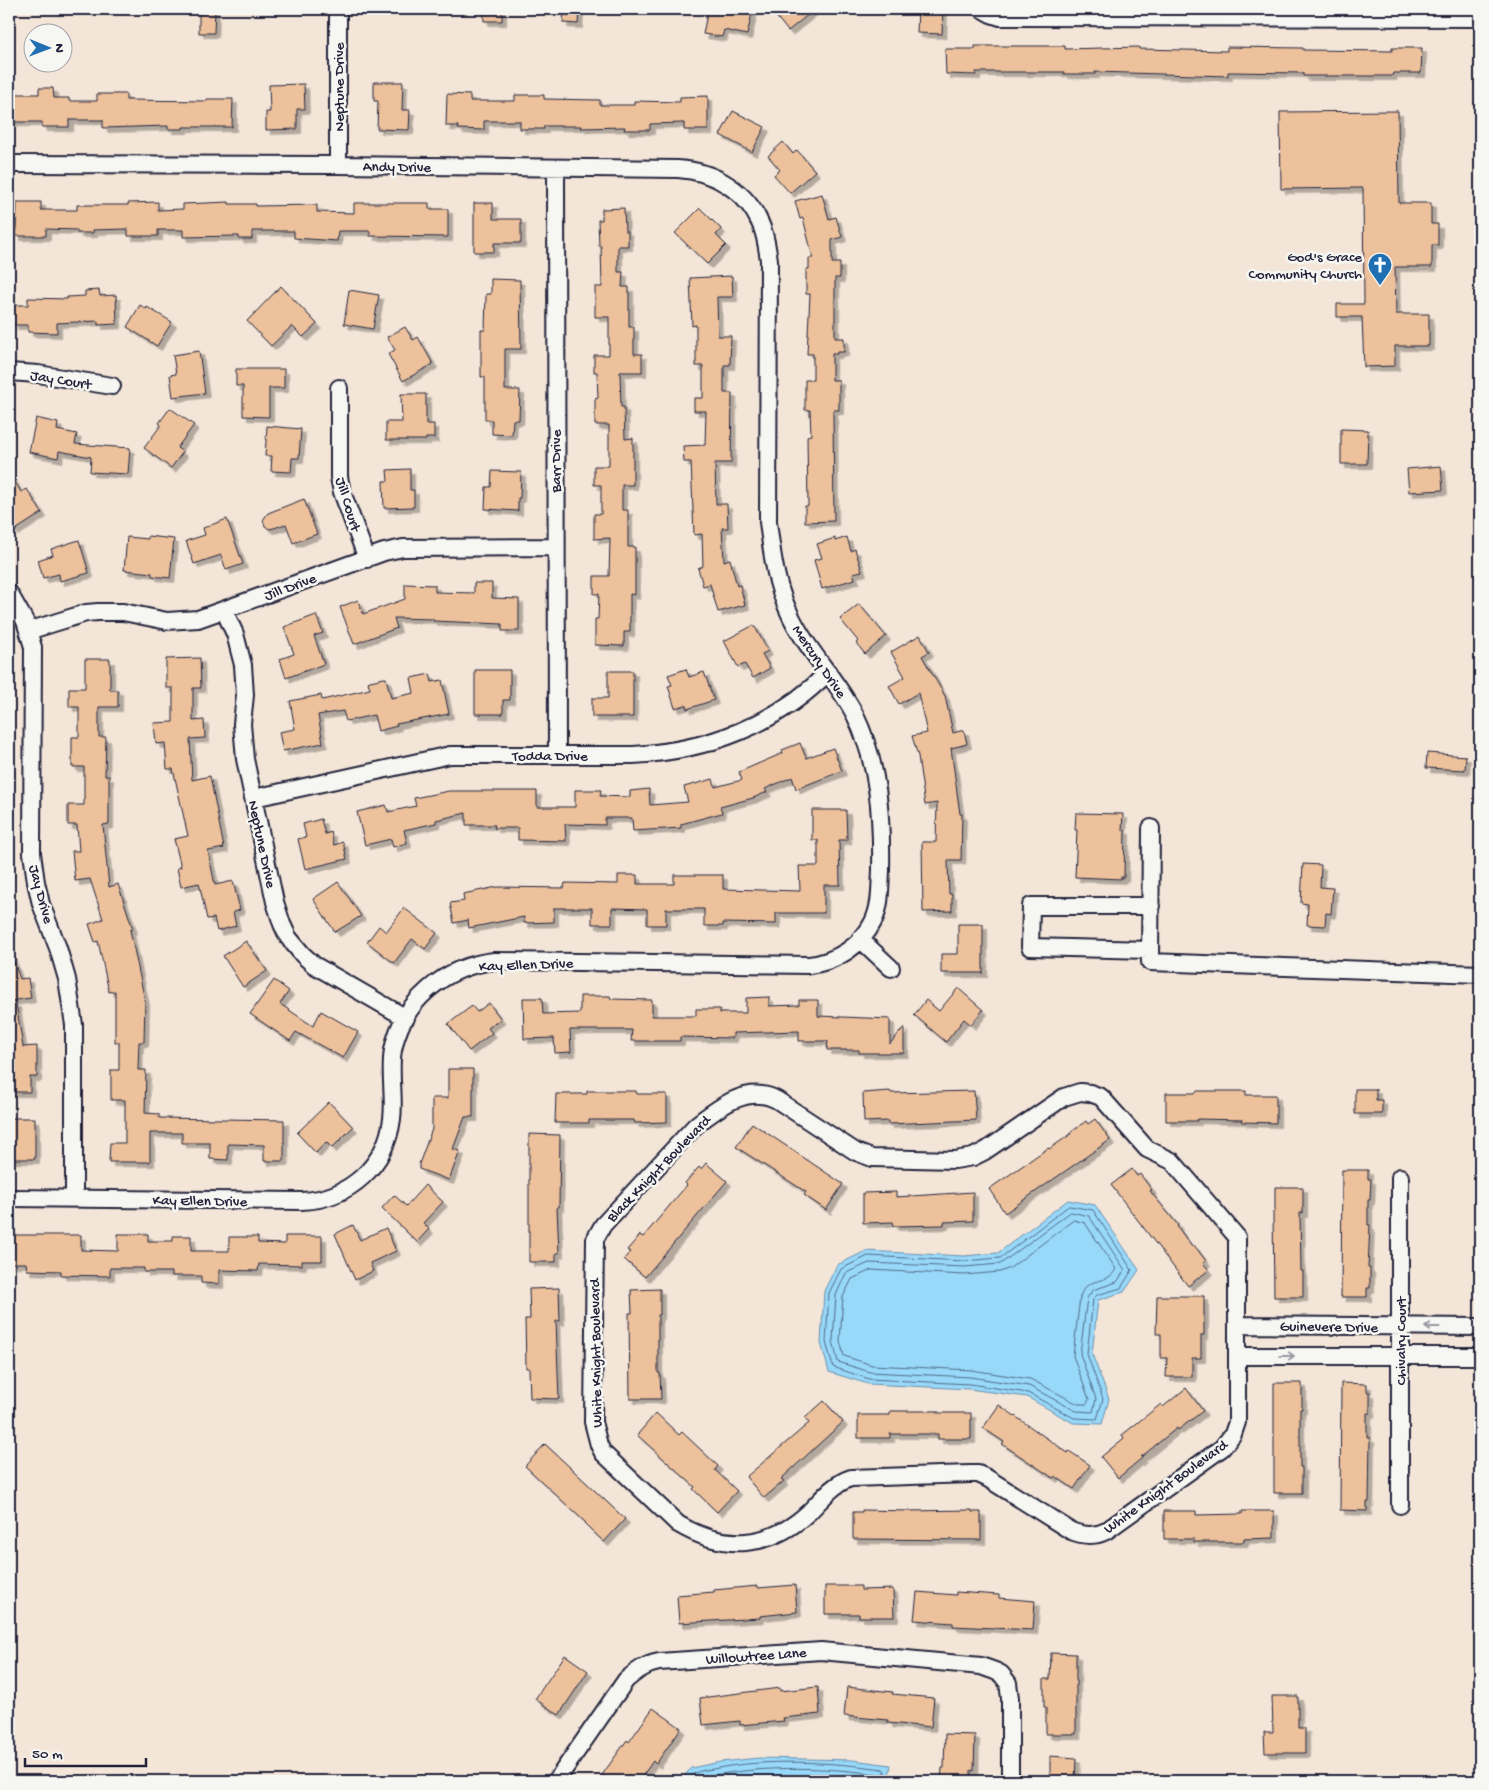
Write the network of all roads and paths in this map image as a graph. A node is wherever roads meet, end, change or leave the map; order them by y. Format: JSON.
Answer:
{"nodes":[{"id":1,"x":338,"y":9,"type":"edge"},
{"id":2,"x":982,"y":9,"type":"edge"},
{"id":3,"x":1129,"y":13,"type":"edge"},
{"id":4,"x":1294,"y":13,"type":"edge"},
{"id":5,"x":1480,"y":18,"type":"edge"},
{"id":6,"x":9,"y":164,"type":"edge"},
{"id":7,"x":338,"y":165,"type":"junction"},
{"id":8,"x":556,"y":168,"type":"junction"},
{"id":9,"x":762,"y":226,"type":"joint"},
{"id":10,"x":9,"y":372,"type":"edge"},
{"id":11,"x":112,"y":386,"type":"dead end"},
{"id":12,"x":340,"y":388,"type":"dead end"},
{"id":13,"x":555,"y":547,"type":"junction"},
{"id":14,"x":367,"y":558,"type":"junction"},
{"id":15,"x":9,"y":593,"type":"edge"},
{"id":16,"x":224,"y":610,"type":"junction"},
{"id":17,"x":28,"y":631,"type":"junction"},
{"id":18,"x":828,"y":672,"type":"junction"},
{"id":19,"x":557,"y":754,"type":"junction"},
{"id":20,"x":254,"y":798,"type":"junction"},
{"id":21,"x":1151,"y":828,"type":"dead end"},
{"id":22,"x":1151,"y":906,"type":"junction"},
{"id":23,"x":860,"y":940,"type":"junction"},
{"id":24,"x":1150,"y":950,"type":"junction"},
{"id":25,"x":891,"y":968,"type":"dead end"},
{"id":26,"x":1480,"y":974,"type":"edge"},
{"id":27,"x":406,"y":1018,"type":"junction"},
{"id":28,"x":1400,"y":1177,"type":"dead end"},
{"id":29,"x":9,"y":1198,"type":"edge"},
{"id":30,"x":74,"y":1199,"type":"junction"},
{"id":31,"x":596,"y":1235,"type":"joint"},
{"id":32,"x":1238,"y":1325,"type":"junction"},
{"id":33,"x":1400,"y":1327,"type":"junction"},
{"id":34,"x":1480,"y":1327,"type":"edge"},
{"id":35,"x":1238,"y":1349,"type":"junction"},
{"id":36,"x":1400,"y":1356,"type":"junction"},
{"id":37,"x":1480,"y":1356,"type":"edge"},
{"id":38,"x":1400,"y":1505,"type":"dead end"},
{"id":39,"x":556,"y":1781,"type":"edge"},
{"id":40,"x":1010,"y":1781,"type":"edge"}],
"edges":[{"from":1,"to":7,"type":"street","name":"Neptune Drive"},
{"from":2,"to":3,"type":"street"},
{"from":3,"to":4,"type":"street"},
{"from":4,"to":5,"type":"street"},
{"from":6,"to":7,"type":"street","name":"Andy Drive"},
{"from":7,"to":8,"type":"street","name":"Andy Drive"},
{"from":8,"to":9,"type":"street","name":"Andy Drive"},
{"from":8,"to":13,"type":"street","name":"Barr Drive"},
{"from":9,"to":18,"type":"street","name":"Mercury Drive"},
{"from":10,"to":11,"type":"street","name":"Jay Court"},
{"from":12,"to":14,"type":"street","name":"Jill Court"},
{"from":13,"to":14,"type":"street","name":"Jill Drive"},
{"from":13,"to":19,"type":"street","name":"Barr Drive"},
{"from":14,"to":16,"type":"street","name":"Jill Drive"},
{"from":15,"to":17,"type":"street","name":"Jay Drive"},
{"from":16,"to":17,"type":"street","name":"Jill Drive"},
{"from":16,"to":20,"type":"street","name":"Neptune Drive"},
{"from":17,"to":30,"type":"street","name":"Jay Drive"},
{"from":18,"to":19,"type":"street","name":"Todda Drive"},
{"from":18,"to":23,"type":"street","name":"Mercury Drive"},
{"from":19,"to":20,"type":"street","name":"Todda Drive"},
{"from":20,"to":27,"type":"street","name":"Neptune Drive"},
{"from":21,"to":22,"type":"street"},
{"from":22,"to":24,"type":"street"},
{"from":22,"to":24,"type":"street"},
{"from":23,"to":25,"type":"street"},
{"from":23,"to":27,"type":"street","name":"Kay Ellen Drive"},
{"from":24,"to":26,"type":"street"},
{"from":27,"to":30,"type":"street","name":"Kay Ellen Drive"},
{"from":28,"to":33,"type":"street","name":"Chivalry Court"},
{"from":29,"to":30,"type":"street","name":"Kay Ellen Drive"},
{"from":31,"to":32,"type":"street","name":"Black Knight Boulevard"},
{"from":31,"to":35,"type":"street","name":"White Knight Boulevard"},
{"from":32,"to":33,"type":"street","name":"Guinevere Drive"},
{"from":32,"to":35,"type":"street","name":"Black Knight Boulevard"},
{"from":34,"to":33,"type":"street","name":"Guinevere Drive","one_way":true},
{"from":33,"to":36,"type":"street","name":"Chivalry Court"},
{"from":35,"to":36,"type":"street","name":"Guinevere Drive","one_way":true},
{"from":36,"to":37,"type":"street","name":"Guinevere Drive"},
{"from":36,"to":38,"type":"street","name":"Chivalry Court"},
{"from":39,"to":40,"type":"street","name":"Willowtree Lane"}]}
